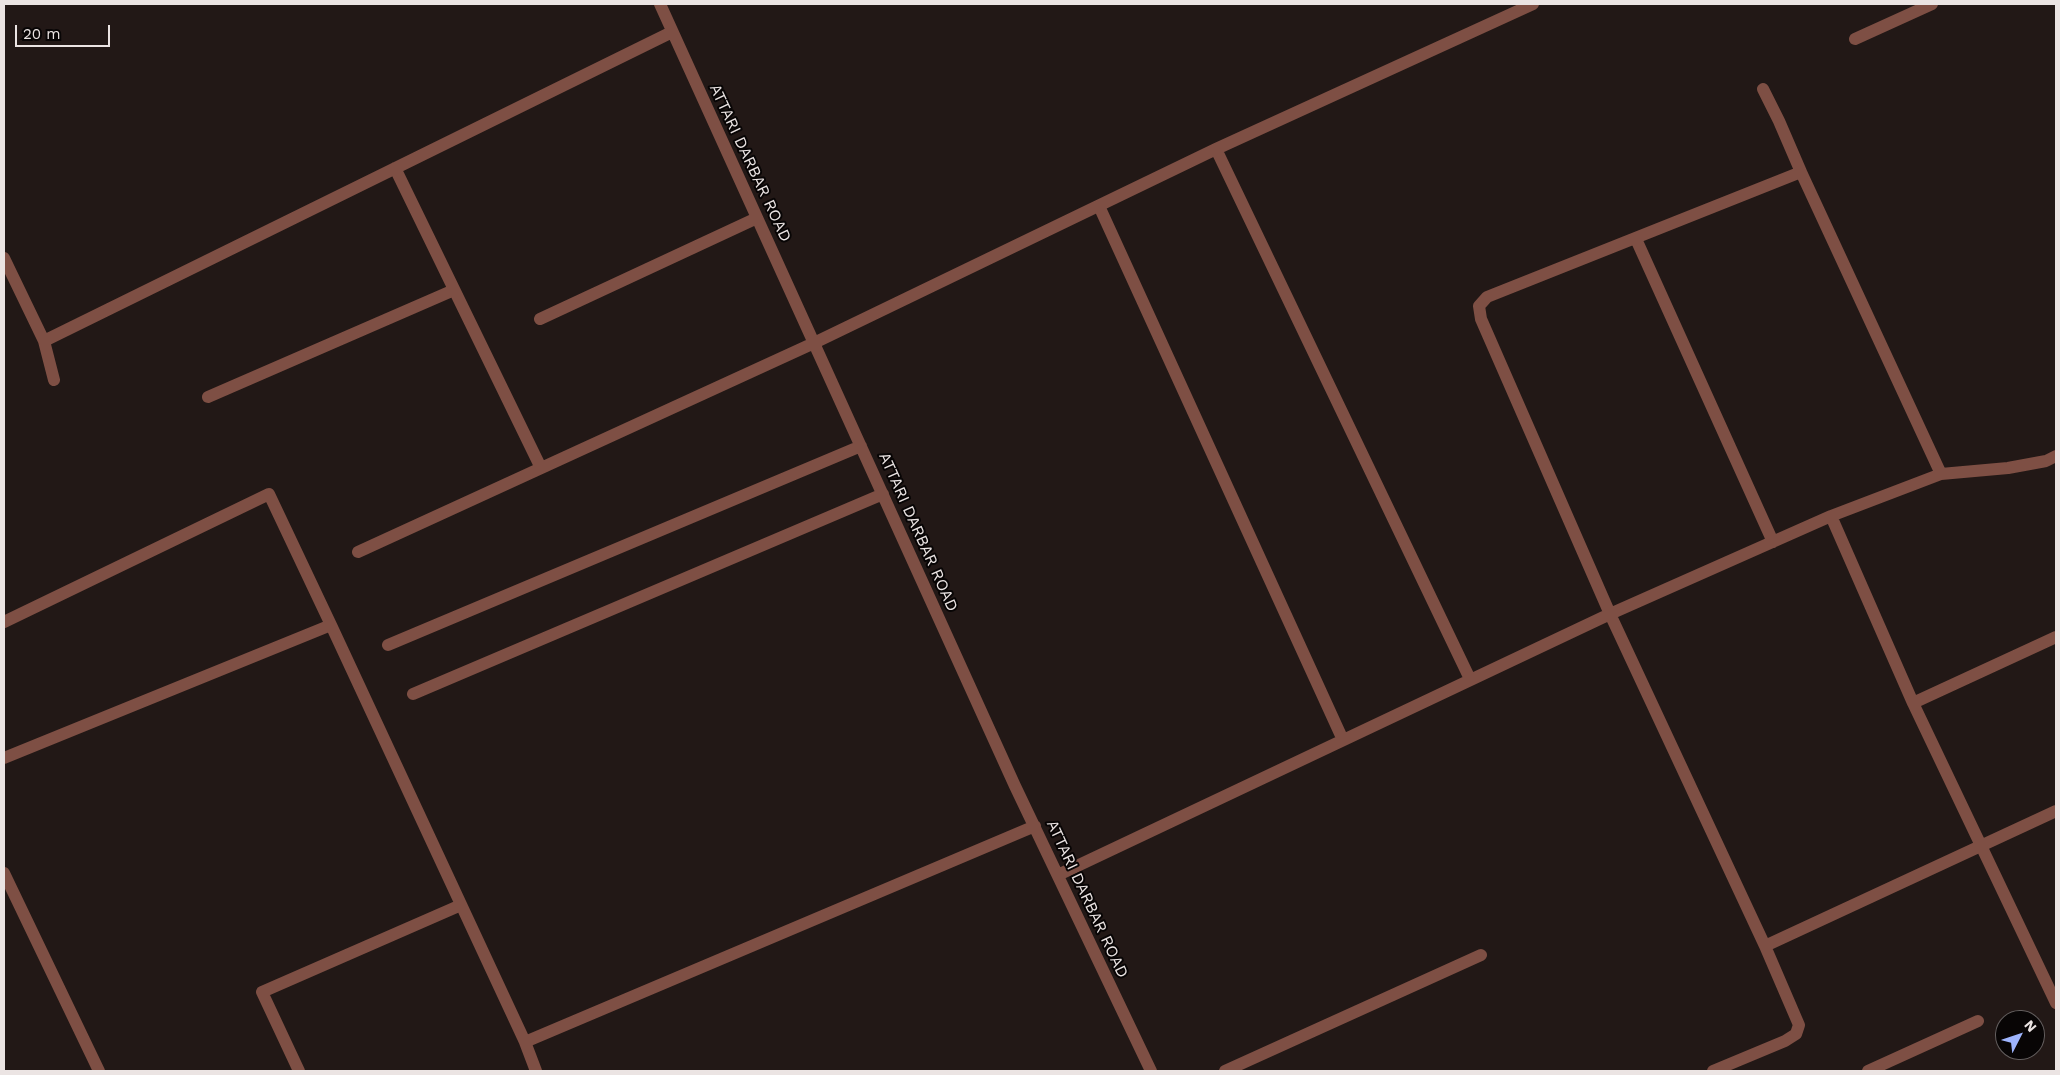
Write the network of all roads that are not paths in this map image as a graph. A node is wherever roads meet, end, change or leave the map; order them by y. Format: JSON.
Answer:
{"nodes":[{"id":1,"x":660,"y":4,"type":"edge"},
{"id":2,"x":1533,"y":4,"type":"edge"},
{"id":3,"x":1932,"y":4,"type":"edge"},
{"id":4,"x":672,"y":32,"type":"junction"},
{"id":5,"x":1855,"y":39,"type":"dead end"},
{"id":6,"x":1763,"y":90,"type":"dead end"},
{"id":7,"x":1216,"y":149,"type":"junction"},
{"id":8,"x":395,"y":168,"type":"junction"},
{"id":9,"x":1801,"y":172,"type":"junction"},
{"id":10,"x":1099,"y":206,"type":"junction"},
{"id":11,"x":758,"y":218,"type":"junction"},
{"id":12,"x":1636,"y":239,"type":"junction"},
{"id":13,"x":4,"y":258,"type":"edge"},
{"id":14,"x":454,"y":290,"type":"junction"},
{"id":15,"x":540,"y":319,"type":"dead end"},
{"id":16,"x":44,"y":341,"type":"junction"},
{"id":17,"x":814,"y":343,"type":"junction"},
{"id":18,"x":54,"y":380,"type":"dead end"},
{"id":19,"x":208,"y":397,"type":"dead end"},
{"id":20,"x":861,"y":446,"type":"junction"},
{"id":21,"x":2056,"y":456,"type":"edge"},
{"id":22,"x":541,"y":468,"type":"junction"},
{"id":23,"x":1940,"y":474,"type":"junction"},
{"id":24,"x":883,"y":494,"type":"junction"},
{"id":25,"x":1831,"y":516,"type":"junction"},
{"id":26,"x":1773,"y":542,"type":"junction"},
{"id":27,"x":358,"y":552,"type":"dead end"},
{"id":28,"x":1610,"y":614,"type":"junction"},
{"id":29,"x":4,"y":622,"type":"edge"},
{"id":30,"x":331,"y":625,"type":"junction"},
{"id":31,"x":2056,"y":637,"type":"edge"},
{"id":32,"x":388,"y":645,"type":"dead end"},
{"id":33,"x":1470,"y":679,"type":"junction"},
{"id":34,"x":413,"y":694,"type":"dead end"},
{"id":35,"x":1913,"y":703,"type":"junction"},
{"id":36,"x":1343,"y":740,"type":"junction"},
{"id":37,"x":4,"y":758,"type":"edge"},
{"id":38,"x":2056,"y":811,"type":"edge"},
{"id":39,"x":1035,"y":826,"type":"junction"},
{"id":40,"x":1980,"y":845,"type":"junction"},
{"id":41,"x":4,"y":873,"type":"edge"},
{"id":42,"x":1058,"y":875,"type":"junction"},
{"id":43,"x":461,"y":905,"type":"junction"},
{"id":44,"x":1765,"y":946,"type":"junction"},
{"id":45,"x":1481,"y":955,"type":"dead end"},
{"id":46,"x":2056,"y":1003,"type":"edge"},
{"id":47,"x":1978,"y":1021,"type":"dead end"},
{"id":48,"x":525,"y":1042,"type":"junction"},
{"id":49,"x":99,"y":1071,"type":"edge"},
{"id":50,"x":299,"y":1071,"type":"edge"},
{"id":51,"x":536,"y":1071,"type":"edge"},
{"id":52,"x":1151,"y":1071,"type":"edge"},
{"id":53,"x":1225,"y":1071,"type":"edge"},
{"id":54,"x":1713,"y":1071,"type":"edge"},
{"id":55,"x":1868,"y":1071,"type":"edge"}],
"edges":[{"from":1,"to":4,"type":"street","name":"ATTARI DARBAR ROAD"},
{"from":2,"to":7,"type":"street"},
{"from":3,"to":5,"type":"street"},
{"from":4,"to":8,"type":"street"},
{"from":4,"to":11,"type":"street","name":"ATTARI DARBAR ROAD"},
{"from":6,"to":9,"type":"street"},
{"from":7,"to":10,"type":"street"},
{"from":7,"to":33,"type":"street"},
{"from":8,"to":14,"type":"street"},
{"from":8,"to":16,"type":"street"},
{"from":9,"to":12,"type":"street"},
{"from":9,"to":23,"type":"street"},
{"from":10,"to":17,"type":"street"},
{"from":10,"to":36,"type":"street"},
{"from":11,"to":15,"type":"street"},
{"from":11,"to":17,"type":"street","name":"ATTARI DARBAR ROAD"},
{"from":12,"to":26,"type":"street"},
{"from":12,"to":28,"type":"street"},
{"from":13,"to":16,"type":"street"},
{"from":14,"to":19,"type":"street"},
{"from":14,"to":22,"type":"street"},
{"from":16,"to":18,"type":"street"},
{"from":17,"to":20,"type":"street","name":"ATTARI DARBAR ROAD"},
{"from":17,"to":22,"type":"street"},
{"from":20,"to":24,"type":"street","name":"ATTARI DARBAR ROAD"},
{"from":20,"to":32,"type":"street"},
{"from":21,"to":23,"type":"street"},
{"from":22,"to":27,"type":"street"},
{"from":23,"to":25,"type":"street"},
{"from":24,"to":34,"type":"street"},
{"from":24,"to":39,"type":"street","name":"ATTARI DARBAR ROAD"},
{"from":25,"to":26,"type":"street"},
{"from":25,"to":35,"type":"street"},
{"from":26,"to":28,"type":"street"},
{"from":28,"to":33,"type":"street"},
{"from":28,"to":44,"type":"street"},
{"from":29,"to":30,"type":"street"},
{"from":30,"to":37,"type":"street"},
{"from":30,"to":43,"type":"street"},
{"from":31,"to":35,"type":"street"},
{"from":33,"to":36,"type":"street"},
{"from":35,"to":40,"type":"street"},
{"from":36,"to":42,"type":"street"},
{"from":38,"to":40,"type":"street"},
{"from":39,"to":42,"type":"street","name":"ATTARI DARBAR ROAD"},
{"from":39,"to":48,"type":"street"},
{"from":40,"to":44,"type":"street"},
{"from":40,"to":46,"type":"street"},
{"from":41,"to":49,"type":"street"},
{"from":42,"to":52,"type":"street","name":"ATTARI DARBAR ROAD"},
{"from":43,"to":48,"type":"street"},
{"from":43,"to":50,"type":"street"},
{"from":44,"to":54,"type":"street"},
{"from":45,"to":53,"type":"street"},
{"from":47,"to":55,"type":"street"},
{"from":48,"to":51,"type":"street"}]}
